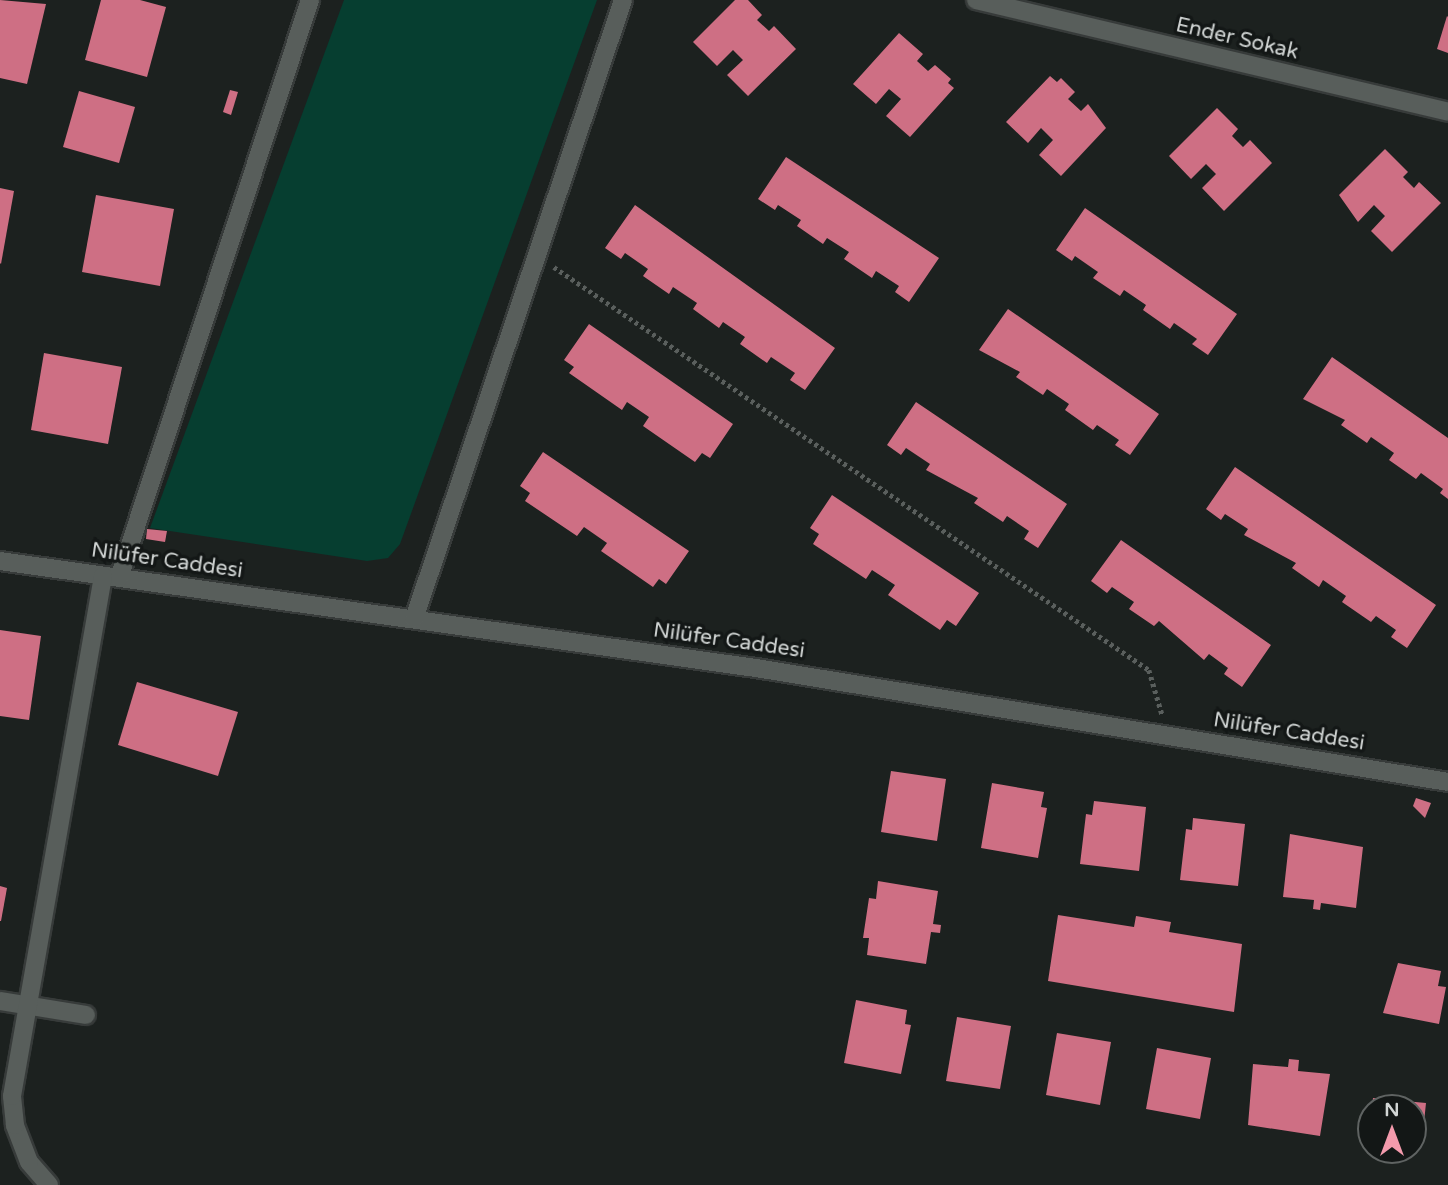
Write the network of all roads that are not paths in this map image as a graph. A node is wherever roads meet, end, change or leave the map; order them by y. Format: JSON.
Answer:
{"nodes":[{"id":1,"x":310,"y":0,"type":"edge"},
{"id":2,"x":624,"y":0,"type":"edge"},
{"id":3,"x":976,"y":0,"type":"edge"},
{"id":4,"x":1448,"y":112,"type":"edge"},
{"id":5,"x":0,"y":561,"type":"edge"},
{"id":6,"x":111,"y":577,"type":"junction"},
{"id":7,"x":415,"y":619,"type":"junction"},
{"id":8,"x":1448,"y":782,"type":"edge"},
{"id":9,"x":0,"y":1001,"type":"edge"},
{"id":10,"x":28,"y":1006,"type":"junction"},
{"id":11,"x":86,"y":1015,"type":"dead end"},
{"id":12,"x":49,"y":1185,"type":"edge"}],
"edges":[{"from":1,"to":6,"type":"street"},
{"from":2,"to":7,"type":"street"},
{"from":3,"to":4,"type":"street","name":"Ender Sokak"},
{"from":5,"to":6,"type":"street","name":"Nilüfer Caddesi"},
{"from":6,"to":7,"type":"street","name":"Nilüfer Caddesi"},
{"from":6,"to":10,"type":"street"},
{"from":7,"to":8,"type":"street","name":"Nilüfer Caddesi"},
{"from":9,"to":10,"type":"street"},
{"from":10,"to":11,"type":"street"},
{"from":10,"to":12,"type":"street"}]}
